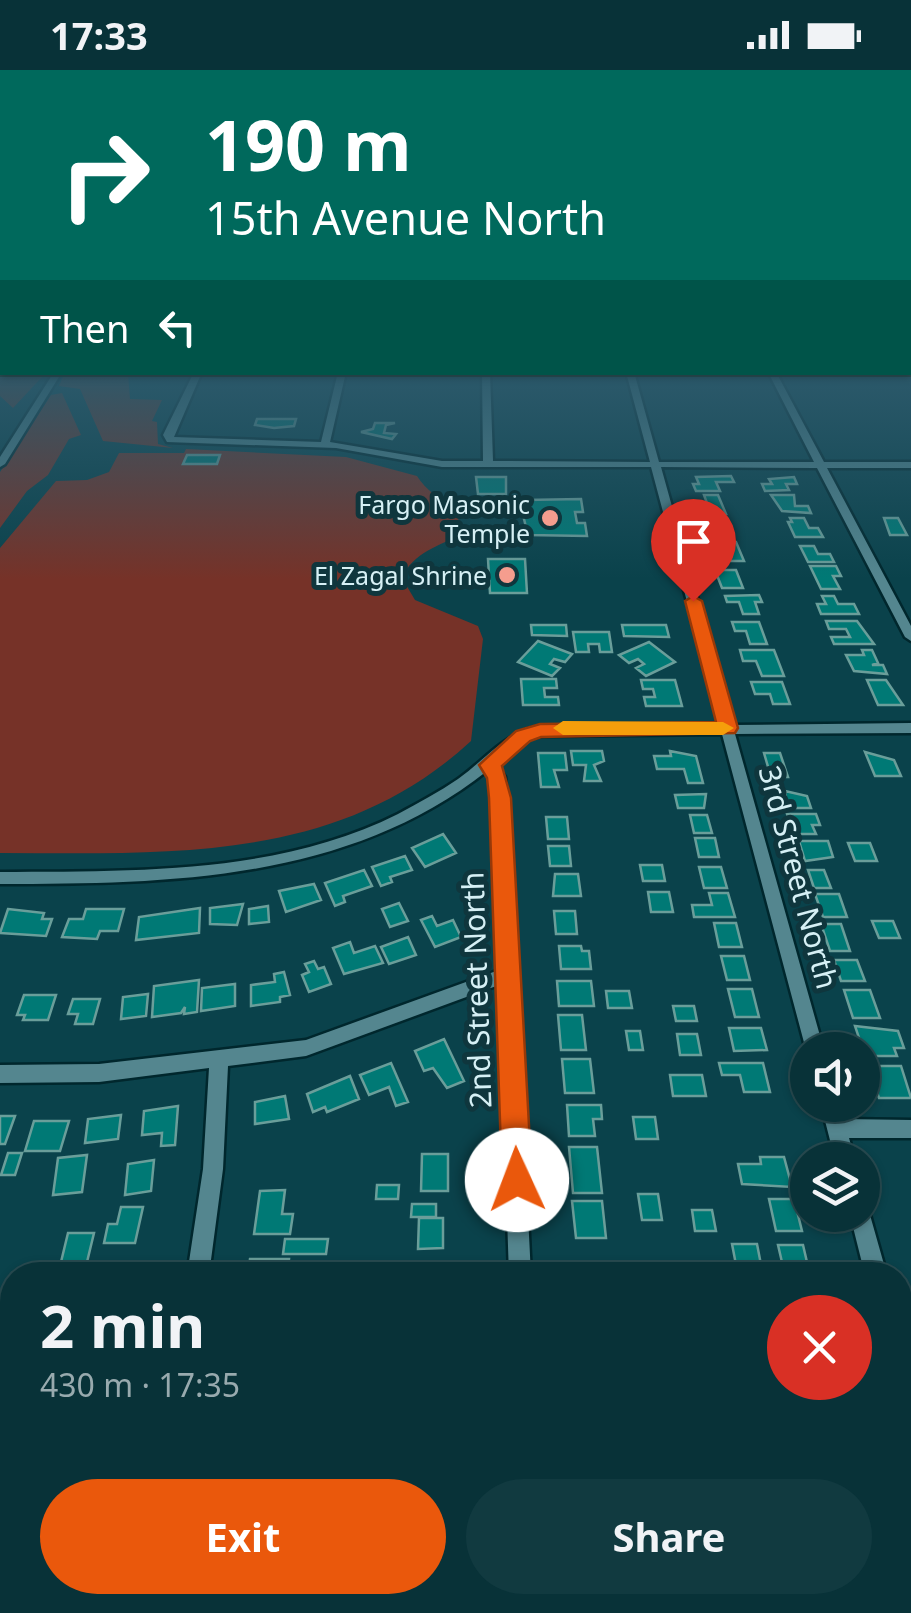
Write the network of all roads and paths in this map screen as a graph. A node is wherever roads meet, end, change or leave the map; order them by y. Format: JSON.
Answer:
{"nodes":[{"id":1,"x":18,"y":435,"type":"edge"},
{"id":2,"x":168,"y":435,"type":"edge"},
{"id":3,"x":327,"y":435,"type":"edge"},
{"id":4,"x":487,"y":435,"type":"edge"},
{"id":5,"x":648,"y":435,"type":"edge"},
{"id":6,"x":805,"y":435,"type":"edge"},
{"id":7,"x":325,"y":444,"type":"junction"},
{"id":8,"x":0,"y":464,"type":"edge"},
{"id":9,"x":656,"y":464,"type":"junction"},
{"id":10,"x":911,"y":464,"type":"edge"},
{"id":11,"x":488,"y":465,"type":"junction"},
{"id":12,"x":820,"y":465,"type":"junction"},
{"id":13,"x":911,"y":636,"type":"edge"},
{"id":14,"x":728,"y":728,"type":"junction"},
{"id":15,"x":911,"y":728,"type":"edge"},
{"id":16,"x":490,"y":765,"type":"junction"},
{"id":17,"x":0,"y":878,"type":"edge"},
{"id":18,"x":508,"y":974,"type":"junction"},
{"id":19,"x":810,"y":1032,"type":"edge"},
{"id":20,"x":218,"y":1061,"type":"junction"},
{"id":21,"x":0,"y":1074,"type":"edge"},
{"id":22,"x":834,"y":1122,"type":"edge"},
{"id":23,"x":836,"y":1128,"type":"junction"},
{"id":24,"x":911,"y":1129,"type":"edge"},
{"id":25,"x":840,"y":1142,"type":"edge"},
{"id":26,"x":865,"y":1232,"type":"edge"},
{"id":27,"x":200,"y":1262,"type":"edge"},
{"id":28,"x":519,"y":1262,"type":"edge"},
{"id":29,"x":873,"y":1262,"type":"edge"}],
"edges":[{"from":1,"to":8,"type":"street"},
{"from":2,"to":7,"type":"street"},
{"from":3,"to":7,"type":"street"},
{"from":4,"to":11,"type":"street"},
{"from":5,"to":9,"type":"street","name":"3rd Street North"},
{"from":6,"to":12,"type":"street"},
{"from":7,"to":11,"type":"street"},
{"from":9,"to":11,"type":"street"},
{"from":9,"to":12,"type":"street"},
{"from":9,"to":14,"type":"street","name":"3rd Street North"},
{"from":10,"to":12,"type":"street"},
{"from":12,"to":13,"type":"street"},
{"from":14,"to":15,"type":"street"},
{"from":14,"to":16,"type":"street"},
{"from":14,"to":19,"type":"street","name":"3rd Street North"},
{"from":16,"to":17,"type":"street"},
{"from":16,"to":18,"type":"street","name":"2nd Street North"},
{"from":18,"to":20,"type":"street"},
{"from":18,"to":28,"type":"street","name":"2nd Street North"},
{"from":20,"to":21,"type":"street"},
{"from":20,"to":27,"type":"street"},
{"from":22,"to":23,"type":"street"},
{"from":23,"to":24,"type":"street"},
{"from":23,"to":25,"type":"street"},
{"from":26,"to":29,"type":"street"}]}
